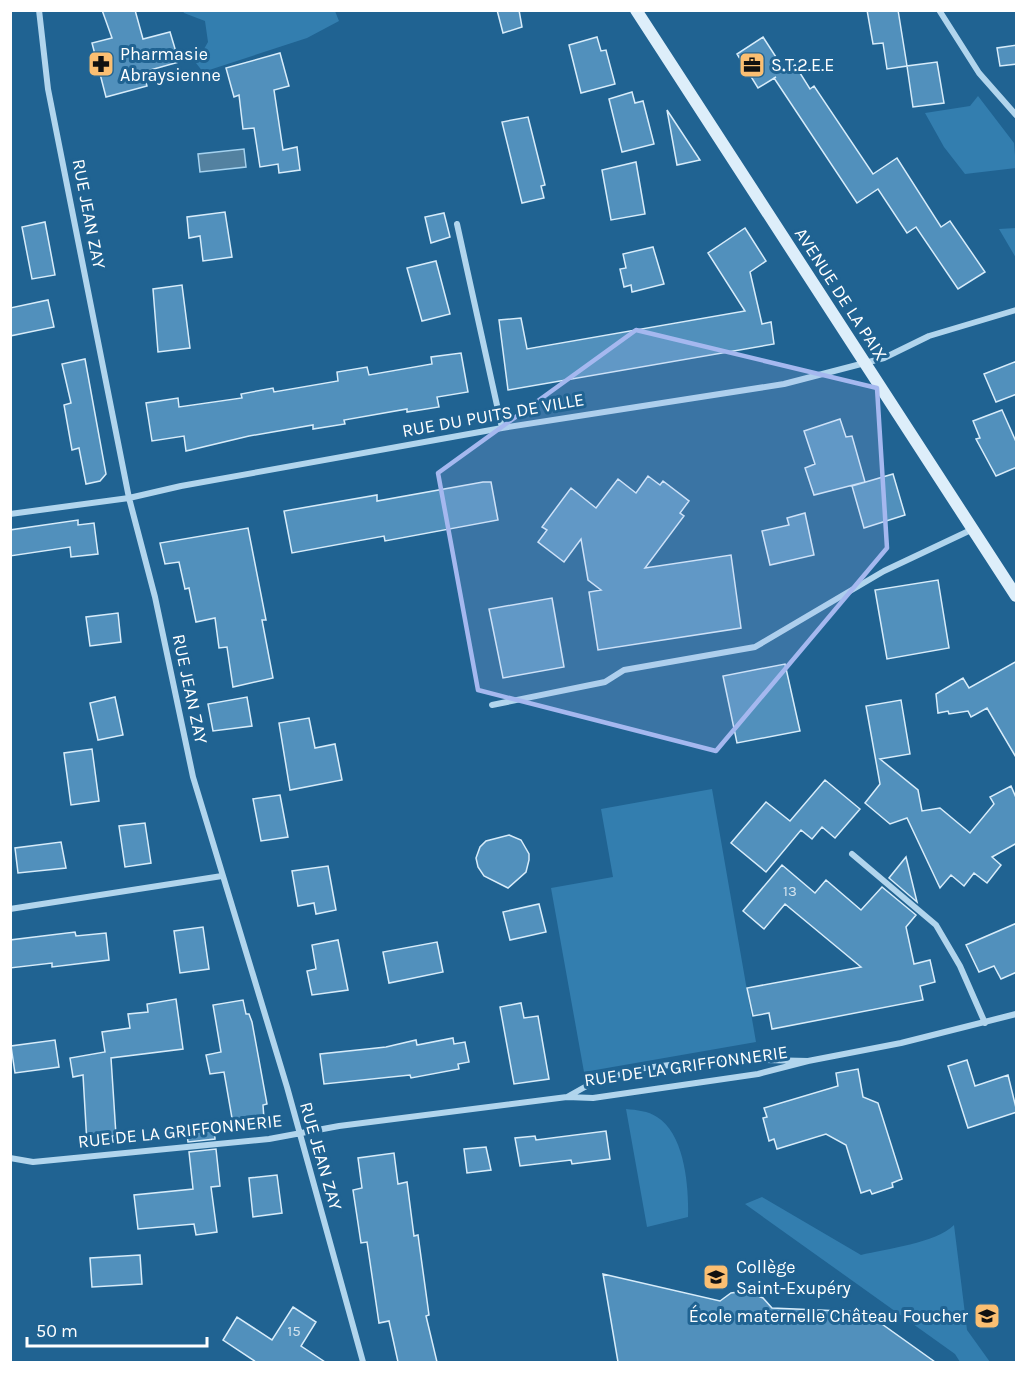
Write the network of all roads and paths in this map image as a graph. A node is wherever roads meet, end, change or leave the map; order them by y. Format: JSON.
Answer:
{"nodes":[{"id":1,"x":39,"y":10,"type":"edge"},
{"id":2,"x":636,"y":10,"type":"edge"},
{"id":3,"x":939,"y":10,"type":"edge"},
{"id":4,"x":1017,"y":115,"type":"edge"},
{"id":5,"x":457,"y":224,"type":"dead end"},
{"id":6,"x":1017,"y":310,"type":"edge"},
{"id":7,"x":862,"y":362,"type":"junction"},
{"id":8,"x":502,"y":428,"type":"junction"},
{"id":9,"x":129,"y":498,"type":"junction"},
{"id":10,"x":10,"y":514,"type":"edge"},
{"id":11,"x":973,"y":529,"type":"junction"},
{"id":12,"x":1017,"y":596,"type":"edge"},
{"id":13,"x":492,"y":705,"type":"dead end"},
{"id":14,"x":852,"y":854,"type":"dead end"},
{"id":15,"x":222,"y":876,"type":"junction"},
{"id":16,"x":10,"y":909,"type":"edge"},
{"id":17,"x":1017,"y":1014,"type":"edge"},
{"id":18,"x":985,"y":1023,"type":"junction"},
{"id":19,"x":808,"y":1061,"type":"junction"},
{"id":20,"x":567,"y":1097,"type":"junction"},
{"id":21,"x":299,"y":1132,"type":"junction"},
{"id":22,"x":10,"y":1158,"type":"edge"},
{"id":23,"x":363,"y":1362,"type":"edge"}],
"edges":[{"from":1,"to":9,"type":"street","name":"RUE JEAN ZAY"},
{"from":2,"to":7,"type":"main road","name":"AVENUE DE LA PAIX"},
{"from":3,"to":4,"type":"street"},
{"from":5,"to":8,"type":"street"},
{"from":6,"to":7,"type":"street","name":"RUE DU PUITS DE VILLE"},
{"from":7,"to":8,"type":"street","name":"RUE DU PUITS DE VILLE"},
{"from":7,"to":11,"type":"main road","name":"AVENUE DE LA PAIX"},
{"from":8,"to":9,"type":"street","name":"RUE DU PUITS DE VILLE"},
{"from":9,"to":10,"type":"street","name":"RUE DU PUITS DE VILLE"},
{"from":9,"to":15,"type":"street","name":"RUE JEAN ZAY"},
{"from":11,"to":12,"type":"main road","name":"AVENUE DE LA PAIX"},
{"from":11,"to":13,"type":"street"},
{"from":14,"to":18,"type":"street"},
{"from":15,"to":16,"type":"street"},
{"from":15,"to":21,"type":"street","name":"RUE JEAN ZAY"},
{"from":17,"to":18,"type":"street","name":"RUE DE LA GRIFFONNERIE"},
{"from":18,"to":19,"type":"street","name":"RUE DE LA GRIFFONNERIE"},
{"from":19,"to":20,"type":"street","name":"RUE DE LA GRIFFONNERIE"},
{"from":19,"to":20,"type":"street","name":"RUE DE LA GRIFFONNERIE"},
{"from":20,"to":21,"type":"street","name":"RUE DE LA GRIFFONNERIE"},
{"from":21,"to":22,"type":"street","name":"RUE DE LA GRIFFONNERIE"},
{"from":21,"to":23,"type":"street","name":"RUE JEAN ZAY"}]}
